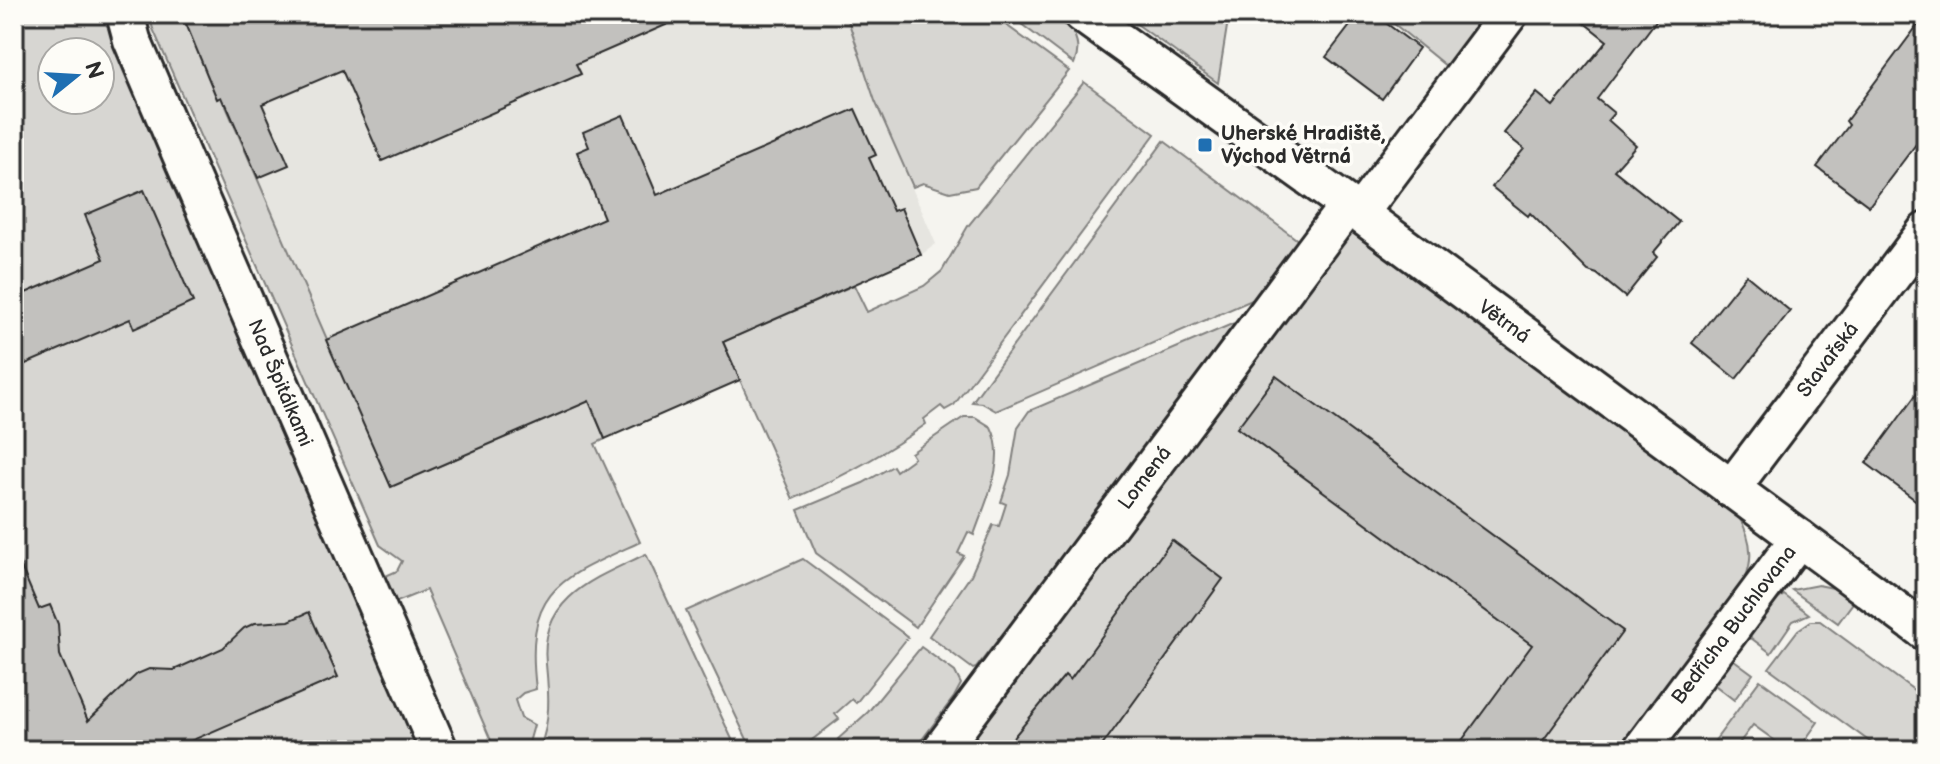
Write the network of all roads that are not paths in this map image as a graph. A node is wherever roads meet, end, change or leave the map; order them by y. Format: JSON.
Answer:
{"nodes":[{"id":1,"x":125,"y":14,"type":"edge"},
{"id":2,"x":1082,"y":14,"type":"edge"},
{"id":3,"x":1509,"y":14,"type":"edge"},
{"id":4,"x":1354,"y":209,"type":"junction"},
{"id":5,"x":1926,"y":231,"type":"edge"},
{"id":6,"x":1731,"y":489,"type":"junction"},
{"id":7,"x":1799,"y":538,"type":"junction"},
{"id":8,"x":1926,"y":632,"type":"edge"},
{"id":9,"x":439,"y":750,"type":"edge"},
{"id":10,"x":941,"y":750,"type":"edge"},
{"id":11,"x":1641,"y":750,"type":"edge"}],
"edges":[{"from":1,"to":9,"type":"street","name":"Nad Špitálkami"},
{"from":2,"to":4,"type":"street","name":"Větrná"},
{"from":3,"to":4,"type":"street","name":"Lomená"},
{"from":4,"to":6,"type":"street","name":"Větrná"},
{"from":4,"to":10,"type":"street","name":"Lomená"},
{"from":5,"to":6,"type":"street","name":"Stavařská"},
{"from":6,"to":7,"type":"street","name":"Větrná"},
{"from":7,"to":8,"type":"street","name":"Větrná"},
{"from":7,"to":11,"type":"street","name":"Bedřicha Buchlovana"}]}
